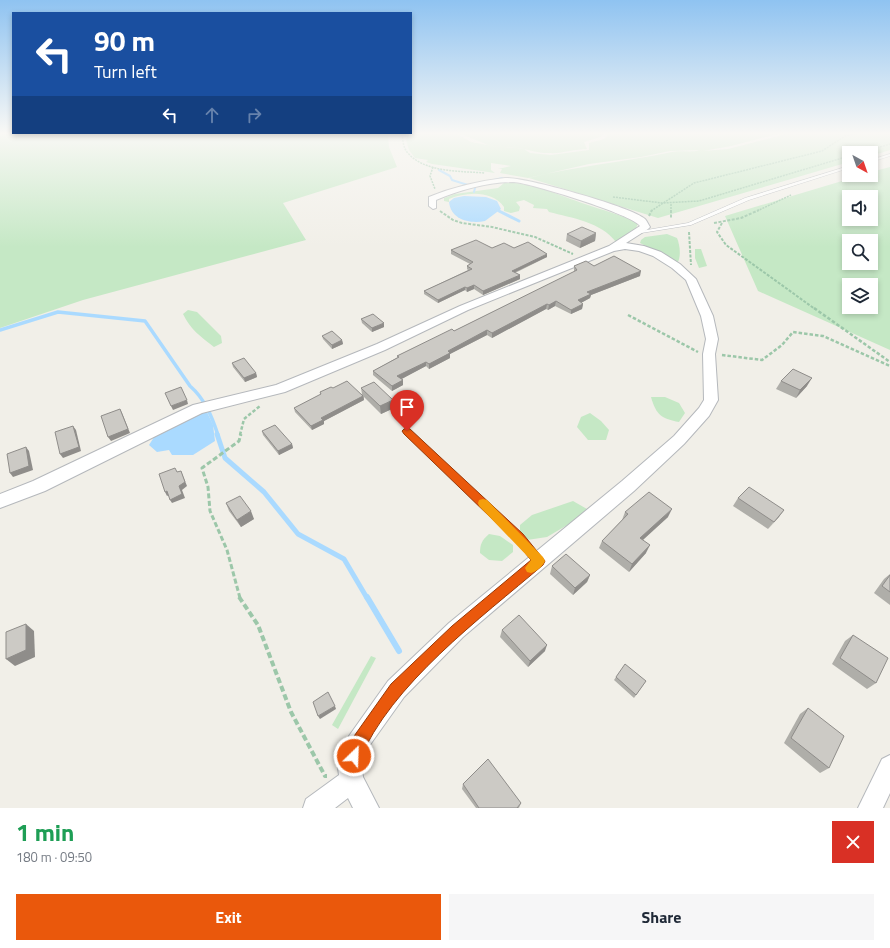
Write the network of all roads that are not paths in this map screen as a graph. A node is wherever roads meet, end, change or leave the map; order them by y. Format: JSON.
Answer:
{"nodes":[{"id":1,"x":834,"y":172,"type":"edge"},
{"id":2,"x":432,"y":206,"type":"road end"},
{"id":3,"x":636,"y":233,"type":"junction"},
{"id":4,"x":612,"y":248,"type":"junction"},
{"id":5,"x":407,"y":431,"type":"dead end"},
{"id":6,"x":0,"y":501,"type":"edge"},
{"id":7,"x":539,"y":561,"type":"junction"},
{"id":8,"x":890,"y":767,"type":"edge"},
{"id":9,"x":350,"y":774,"type":"junction"},
{"id":10,"x":315,"y":808,"type":"edge"},
{"id":11,"x":367,"y":808,"type":"edge"},
{"id":12,"x":870,"y":808,"type":"edge"}],
"edges":[{"from":1,"to":3,"type":"lane"},
{"from":2,"to":3,"type":"street"},
{"from":3,"to":4,"type":"street"},
{"from":4,"to":6,"type":"street"},
{"from":4,"to":7,"type":"street"},
{"from":5,"to":7,"type":"lane"},
{"from":7,"to":9,"type":"street"},
{"from":8,"to":12,"type":"street"},
{"from":9,"to":10,"type":"street"},
{"from":9,"to":11,"type":"street"}]}
